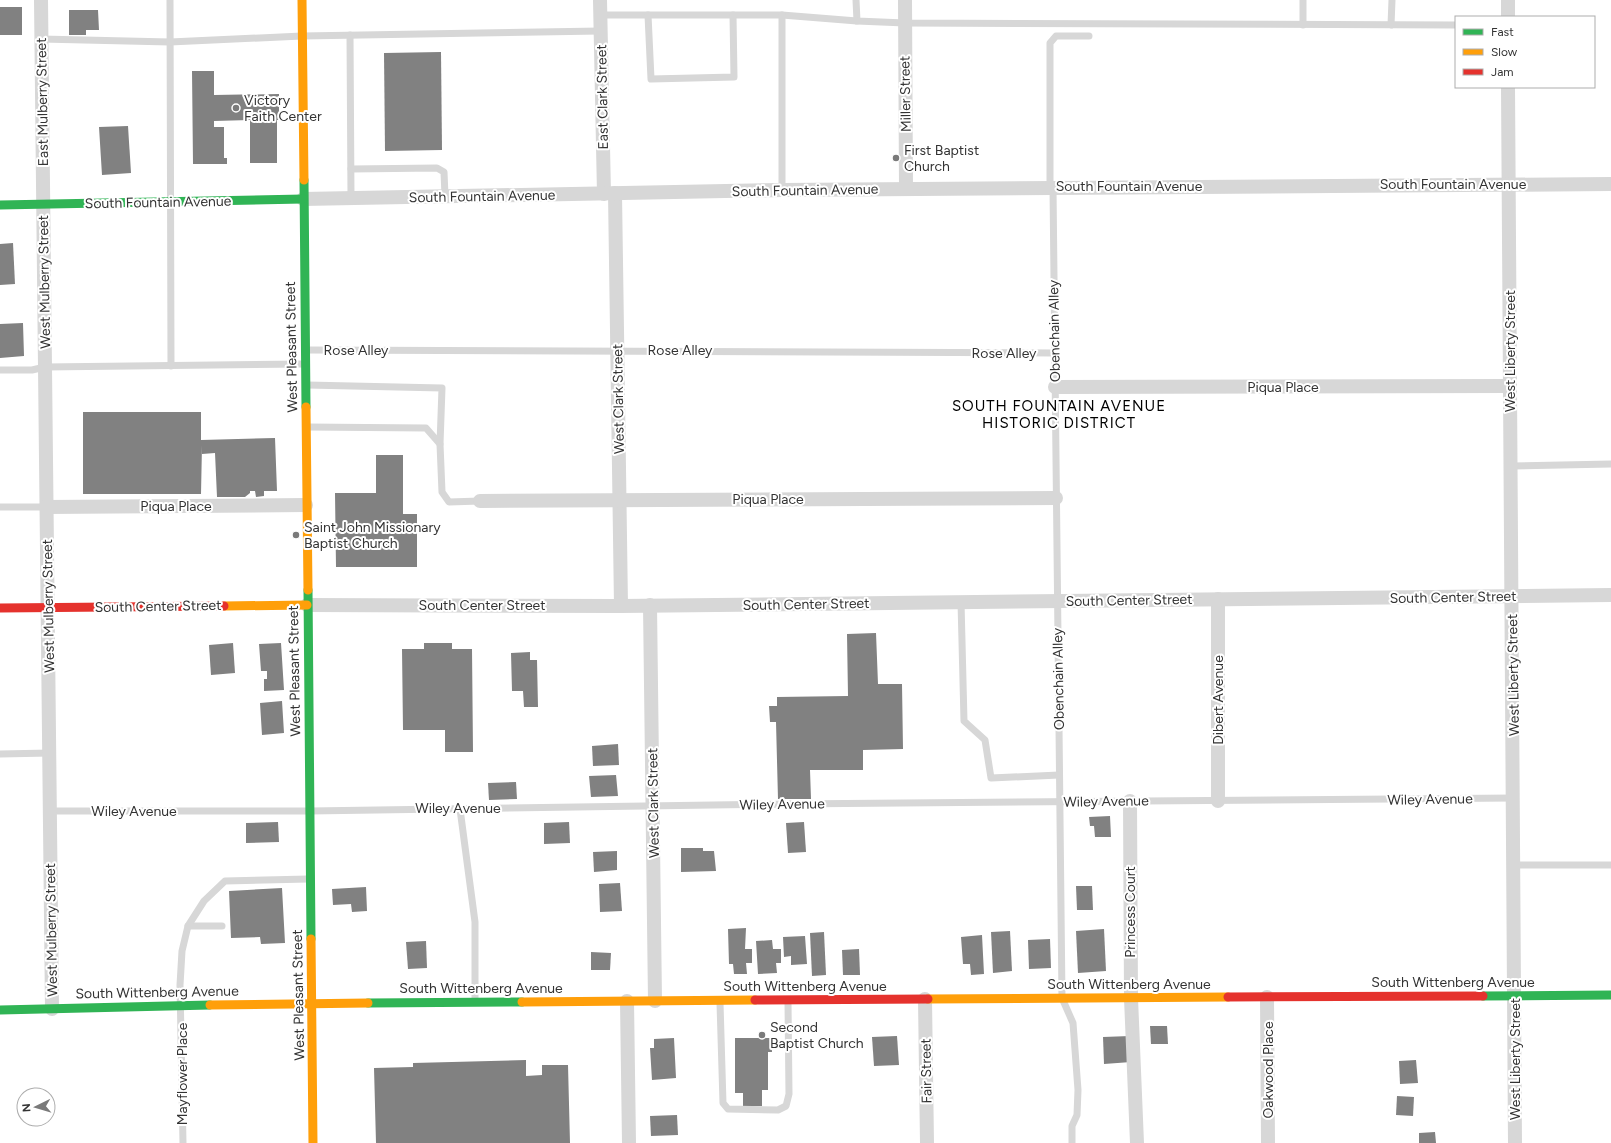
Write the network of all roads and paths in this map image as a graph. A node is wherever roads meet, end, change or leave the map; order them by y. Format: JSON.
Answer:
{"nodes":[{"id":1,"x":41,"y":0,"type":"edge"},
{"id":2,"x":170,"y":0,"type":"edge"},
{"id":3,"x":302,"y":0,"type":"edge"},
{"id":4,"x":600,"y":0,"type":"edge"},
{"id":5,"x":856,"y":0,"type":"edge"},
{"id":6,"x":904,"y":0,"type":"edge"},
{"id":7,"x":1303,"y":0,"type":"edge"},
{"id":8,"x":1392,"y":0,"type":"edge"},
{"id":9,"x":1508,"y":0,"type":"edge"},
{"id":10,"x":600,"y":15,"type":"junction"},
{"id":11,"x":648,"y":15,"type":"junction"},
{"id":12,"x":733,"y":15,"type":"junction"},
{"id":13,"x":782,"y":15,"type":"junction"},
{"id":14,"x":1508,"y":16,"type":"edge"},
{"id":15,"x":856,"y":21,"type":"junction"},
{"id":16,"x":905,"y":23,"type":"junction"},
{"id":17,"x":1304,"y":25,"type":"junction"},
{"id":18,"x":1391,"y":25,"type":"junction"},
{"id":19,"x":1455,"y":25,"type":"edge"},
{"id":20,"x":600,"y":31,"type":"junction"},
{"id":21,"x":350,"y":35,"type":"junction"},
{"id":22,"x":302,"y":36,"type":"junction"},
{"id":23,"x":1089,"y":36,"type":"dead end"},
{"id":24,"x":41,"y":39,"type":"junction"},
{"id":25,"x":170,"y":42,"type":"junction"},
{"id":26,"x":1508,"y":88,"type":"edge"},
{"id":27,"x":351,"y":169,"type":"junction"},
{"id":28,"x":1509,"y":184,"type":"junction"},
{"id":29,"x":1611,"y":184,"type":"edge"},
{"id":30,"x":1051,"y":187,"type":"junction"},
{"id":31,"x":906,"y":189,"type":"junction"},
{"id":32,"x":782,"y":190,"type":"junction"},
{"id":33,"x":609,"y":194,"type":"junction"},
{"id":34,"x":445,"y":196,"type":"junction"},
{"id":35,"x":351,"y":198,"type":"junction"},
{"id":36,"x":303,"y":199,"type":"junction"},
{"id":37,"x":170,"y":202,"type":"junction"},
{"id":38,"x":43,"y":204,"type":"junction"},
{"id":39,"x":0,"y":205,"type":"edge"},
{"id":40,"x":305,"y":350,"type":"junction"},
{"id":41,"x":617,"y":350,"type":"junction"},
{"id":42,"x":1054,"y":353,"type":"junction"},
{"id":43,"x":305,"y":364,"type":"junction"},
{"id":44,"x":171,"y":366,"type":"junction"},
{"id":45,"x":45,"y":367,"type":"junction"},
{"id":46,"x":0,"y":370,"type":"edge"},
{"id":47,"x":305,"y":385,"type":"junction"},
{"id":48,"x":1510,"y":386,"type":"junction"},
{"id":49,"x":1055,"y":387,"type":"junction"},
{"id":50,"x":305,"y":427,"type":"junction"},
{"id":51,"x":440,"y":444,"type":"junction"},
{"id":52,"x":1611,"y":464,"type":"edge"},
{"id":53,"x":1511,"y":466,"type":"junction"},
{"id":54,"x":1056,"y":498,"type":"junction"},
{"id":55,"x":620,"y":500,"type":"junction"},
{"id":56,"x":480,"y":501,"type":"joint"},
{"id":57,"x":306,"y":505,"type":"junction"},
{"id":58,"x":0,"y":507,"type":"edge"},
{"id":59,"x":46,"y":507,"type":"junction"},
{"id":60,"x":1611,"y":595,"type":"edge"},
{"id":61,"x":1512,"y":596,"type":"junction"},
{"id":62,"x":1218,"y":600,"type":"junction"},
{"id":63,"x":1057,"y":601,"type":"junction"},
{"id":64,"x":961,"y":602,"type":"junction"},
{"id":65,"x":307,"y":605,"type":"junction"},
{"id":66,"x":650,"y":605,"type":"junction"},
{"id":67,"x":621,"y":606,"type":"junction"},
{"id":68,"x":0,"y":608,"type":"edge"},
{"id":69,"x":48,"y":608,"type":"junction"},
{"id":70,"x":50,"y":753,"type":"junction"},
{"id":71,"x":0,"y":754,"type":"edge"},
{"id":72,"x":1059,"y":775,"type":"junction"},
{"id":73,"x":1514,"y":798,"type":"junction"},
{"id":74,"x":1130,"y":801,"type":"junction"},
{"id":75,"x":1218,"y":801,"type":"junction"},
{"id":76,"x":1060,"y":802,"type":"junction"},
{"id":77,"x":653,"y":806,"type":"junction"},
{"id":78,"x":460,"y":809,"type":"junction"},
{"id":79,"x":310,"y":811,"type":"junction"},
{"id":80,"x":50,"y":812,"type":"junction"},
{"id":81,"x":1514,"y":865,"type":"junction"},
{"id":82,"x":1611,"y":865,"type":"edge"},
{"id":83,"x":310,"y":879,"type":"junction"},
{"id":84,"x":188,"y":926,"type":"junction"},
{"id":85,"x":222,"y":926,"type":"dead end"},
{"id":86,"x":1514,"y":995,"type":"junction"},
{"id":87,"x":1611,"y":995,"type":"edge"},
{"id":88,"x":1267,"y":997,"type":"junction"},
{"id":89,"x":1062,"y":998,"type":"junction"},
{"id":90,"x":1131,"y":998,"type":"junction"},
{"id":91,"x":925,"y":999,"type":"junction"},
{"id":92,"x":720,"y":1000,"type":"junction"},
{"id":93,"x":788,"y":1000,"type":"junction"},
{"id":94,"x":627,"y":1001,"type":"junction"},
{"id":95,"x":655,"y":1001,"type":"junction"},
{"id":96,"x":476,"y":1002,"type":"junction"},
{"id":97,"x":312,"y":1003,"type":"junction"},
{"id":98,"x":181,"y":1006,"type":"junction"},
{"id":99,"x":52,"y":1008,"type":"junction"},
{"id":100,"x":0,"y":1010,"type":"edge"},
{"id":101,"x":183,"y":1143,"type":"edge"},
{"id":102,"x":314,"y":1143,"type":"edge"},
{"id":103,"x":629,"y":1143,"type":"edge"},
{"id":104,"x":927,"y":1143,"type":"edge"},
{"id":105,"x":1072,"y":1143,"type":"edge"},
{"id":106,"x":1137,"y":1143,"type":"edge"},
{"id":107,"x":1268,"y":1143,"type":"edge"},
{"id":108,"x":1515,"y":1143,"type":"edge"}],
"edges":[{"from":1,"to":24,"type":"street","name":"East Mulberry Street"},
{"from":2,"to":25,"type":"lane"},
{"from":3,"to":22,"type":"street","name":"West Pleasant Street"},
{"from":4,"to":10,"type":"street","name":"East Clark Street"},
{"from":5,"to":15,"type":"lane"},
{"from":6,"to":16,"type":"street","name":"Miller Street"},
{"from":7,"to":17,"type":"lane"},
{"from":8,"to":18,"type":"lane"},
{"from":9,"to":14,"type":"street"},
{"from":10,"to":11,"type":"lane"},
{"from":10,"to":20,"type":"street","name":"East Clark Street"},
{"from":11,"to":12,"type":"lane"},
{"from":11,"to":12,"type":"lane"},
{"from":12,"to":13,"type":"lane"},
{"from":13,"to":15,"type":"lane"},
{"from":13,"to":32,"type":"lane"},
{"from":15,"to":16,"type":"lane"},
{"from":16,"to":17,"type":"lane"},
{"from":16,"to":31,"type":"street","name":"Miller Street"},
{"from":17,"to":18,"type":"lane"},
{"from":18,"to":19,"type":"lane"},
{"from":20,"to":21,"type":"lane"},
{"from":20,"to":33,"type":"street","name":"East Clark Street"},
{"from":21,"to":22,"type":"lane"},
{"from":21,"to":27,"type":"lane"},
{"from":22,"to":25,"type":"lane"},
{"from":22,"to":36,"type":"street","name":"West Pleasant Street"},
{"from":23,"to":30,"type":"lane","name":"Obenchain Alley"},
{"from":24,"to":25,"type":"lane"},
{"from":24,"to":38,"type":"street","name":"East Mulberry Street"},
{"from":25,"to":37,"type":"lane"},
{"from":26,"to":28,"type":"street","name":"West Liberty Street"},
{"from":27,"to":34,"type":"lane"},
{"from":27,"to":35,"type":"lane"},
{"from":28,"to":29,"type":"street","name":"South Fountain Avenue"},
{"from":28,"to":30,"type":"street","name":"South Fountain Avenue"},
{"from":28,"to":48,"type":"street","name":"West Liberty Street"},
{"from":30,"to":31,"type":"street","name":"South Fountain Avenue"},
{"from":30,"to":42,"type":"lane","name":"Obenchain Alley"},
{"from":31,"to":32,"type":"street","name":"South Fountain Avenue"},
{"from":32,"to":33,"type":"street","name":"South Fountain Avenue"},
{"from":33,"to":34,"type":"street","name":"South Fountain Avenue"},
{"from":33,"to":41,"type":"street","name":"West Clark Street"},
{"from":34,"to":35,"type":"street","name":"South Fountain Avenue"},
{"from":35,"to":36,"type":"street","name":"South Fountain Avenue"},
{"from":36,"to":37,"type":"street","name":"South Fountain Avenue"},
{"from":36,"to":40,"type":"street","name":"West Pleasant Street"},
{"from":37,"to":38,"type":"street","name":"South Fountain Avenue"},
{"from":37,"to":44,"type":"lane"},
{"from":38,"to":39,"type":"street","name":"South Fountain Avenue"},
{"from":38,"to":45,"type":"street","name":"West Mulberry Street"},
{"from":40,"to":41,"type":"lane","name":"Rose Alley"},
{"from":40,"to":43,"type":"street","name":"West Pleasant Street"},
{"from":41,"to":42,"type":"lane","name":"Rose Alley"},
{"from":41,"to":55,"type":"street","name":"West Clark Street"},
{"from":42,"to":49,"type":"lane","name":"Obenchain Alley"},
{"from":43,"to":44,"type":"lane"},
{"from":43,"to":47,"type":"street","name":"West Pleasant Street"},
{"from":44,"to":45,"type":"lane"},
{"from":45,"to":46,"type":"lane"},
{"from":45,"to":59,"type":"street","name":"West Mulberry Street"},
{"from":47,"to":50,"type":"street","name":"West Pleasant Street"},
{"from":47,"to":51,"type":"lane"},
{"from":48,"to":49,"type":"street","name":"Piqua Place"},
{"from":48,"to":53,"type":"street","name":"West Liberty Street"},
{"from":49,"to":54,"type":"lane","name":"Obenchain Alley"},
{"from":50,"to":51,"type":"lane"},
{"from":50,"to":57,"type":"street","name":"West Pleasant Street"},
{"from":51,"to":56,"type":"lane"},
{"from":52,"to":53,"type":"lane"},
{"from":53,"to":61,"type":"street","name":"West Liberty Street"},
{"from":54,"to":55,"type":"street","name":"Piqua Place"},
{"from":54,"to":63,"type":"lane","name":"Obenchain Alley"},
{"from":55,"to":56,"type":"street","name":"Piqua Place"},
{"from":55,"to":67,"type":"street","name":"West Clark Street"},
{"from":57,"to":59,"type":"street","name":"Piqua Place"},
{"from":57,"to":65,"type":"street","name":"West Pleasant Street"},
{"from":58,"to":59,"type":"lane"},
{"from":59,"to":69,"type":"street","name":"West Mulberry Street"},
{"from":60,"to":61,"type":"street","name":"South Center Street"},
{"from":61,"to":62,"type":"street","name":"South Center Street"},
{"from":61,"to":73,"type":"street","name":"West Liberty Street"},
{"from":62,"to":63,"type":"street","name":"South Center Street"},
{"from":62,"to":75,"type":"street","name":"Dibert Avenue"},
{"from":63,"to":64,"type":"street","name":"South Center Street"},
{"from":63,"to":72,"type":"lane","name":"Obenchain Alley"},
{"from":64,"to":66,"type":"street","name":"South Center Street"},
{"from":64,"to":72,"type":"lane"},
{"from":65,"to":67,"type":"street","name":"South Center Street"},
{"from":65,"to":69,"type":"street","name":"South Center Street"},
{"from":65,"to":79,"type":"street","name":"West Pleasant Street"},
{"from":66,"to":67,"type":"street","name":"South Center Street"},
{"from":66,"to":77,"type":"street","name":"West Clark Street"},
{"from":68,"to":69,"type":"street","name":"South Center Street"},
{"from":69,"to":70,"type":"street","name":"West Mulberry Street"},
{"from":70,"to":71,"type":"lane"},
{"from":70,"to":80,"type":"street","name":"West Mulberry Street"},
{"from":72,"to":76,"type":"lane","name":"Obenchain Alley"},
{"from":73,"to":75,"type":"lane","name":"Wiley Avenue"},
{"from":73,"to":81,"type":"street","name":"West Liberty Street"},
{"from":74,"to":75,"type":"lane","name":"Wiley Avenue"},
{"from":74,"to":76,"type":"lane","name":"Wiley Avenue"},
{"from":74,"to":90,"type":"street","name":"Princess Court"},
{"from":76,"to":77,"type":"lane","name":"Wiley Avenue"},
{"from":76,"to":89,"type":"lane","name":"Obenchain Alley"},
{"from":77,"to":78,"type":"lane","name":"Wiley Avenue"},
{"from":77,"to":95,"type":"street","name":"West Clark Street"},
{"from":78,"to":79,"type":"lane","name":"Wiley Avenue"},
{"from":78,"to":96,"type":"lane"},
{"from":79,"to":80,"type":"lane","name":"Wiley Avenue"},
{"from":79,"to":83,"type":"street","name":"West Pleasant Street"},
{"from":80,"to":99,"type":"street","name":"West Mulberry Street"},
{"from":81,"to":82,"type":"lane"},
{"from":81,"to":86,"type":"street","name":"West Liberty Street"},
{"from":83,"to":84,"type":"lane","name":"Mayflower Place"},
{"from":83,"to":97,"type":"street","name":"West Pleasant Street"},
{"from":84,"to":85,"type":"lane"},
{"from":84,"to":98,"type":"lane","name":"Mayflower Place"},
{"from":86,"to":87,"type":"street","name":"South Wittenberg Avenue"},
{"from":86,"to":88,"type":"street","name":"South Wittenberg Avenue"},
{"from":86,"to":108,"type":"street","name":"West Liberty Street"},
{"from":88,"to":90,"type":"street","name":"South Wittenberg Avenue"},
{"from":88,"to":107,"type":"street","name":"Oakwood Place"},
{"from":89,"to":90,"type":"street","name":"South Wittenberg Avenue"},
{"from":89,"to":91,"type":"street","name":"South Wittenberg Avenue"},
{"from":89,"to":105,"type":"lane","name":"Obenchain Alley"},
{"from":90,"to":106,"type":"street","name":"Princess Court"},
{"from":91,"to":93,"type":"street","name":"South Wittenberg Avenue"},
{"from":91,"to":104,"type":"street","name":"Fair Street"},
{"from":92,"to":93,"type":"street","name":"South Wittenberg Avenue"},
{"from":92,"to":93,"type":"lane"},
{"from":92,"to":95,"type":"street","name":"South Wittenberg Avenue"},
{"from":94,"to":95,"type":"street","name":"South Wittenberg Avenue"},
{"from":94,"to":96,"type":"street","name":"South Wittenberg Avenue"},
{"from":94,"to":103,"type":"street"},
{"from":96,"to":97,"type":"street","name":"South Wittenberg Avenue"},
{"from":97,"to":98,"type":"street","name":"South Wittenberg Avenue"},
{"from":97,"to":102,"type":"street","name":"West Pleasant Street"},
{"from":98,"to":99,"type":"street","name":"South Wittenberg Avenue"},
{"from":98,"to":101,"type":"lane","name":"Mayflower Place"},
{"from":99,"to":100,"type":"street","name":"South Wittenberg Avenue"}]}
